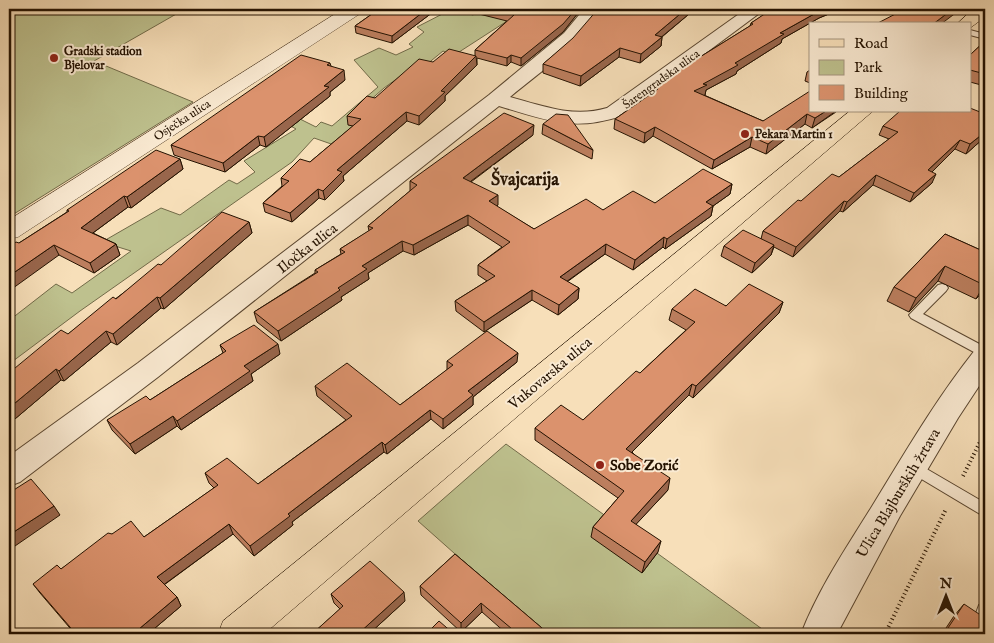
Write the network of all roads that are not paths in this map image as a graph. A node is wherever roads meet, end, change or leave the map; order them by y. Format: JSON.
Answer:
{"nodes":[{"id":1,"x":355,"y":9,"type":"edge"},
{"id":2,"x":592,"y":9,"type":"edge"},
{"id":3,"x":757,"y":9,"type":"edge"},
{"id":4,"x":984,"y":11,"type":"edge"},
{"id":5,"x":969,"y":22,"type":"edge"},
{"id":6,"x":972,"y":33,"type":"edge"},
{"id":7,"x":985,"y":37,"type":"edge"},
{"id":8,"x":496,"y":99,"type":"junction"},
{"id":9,"x":862,"y":112,"type":"edge"},
{"id":10,"x":9,"y":231,"type":"edge"},
{"id":11,"x":942,"y":288,"type":"edge"},
{"id":12,"x":985,"y":355,"type":"edge"},
{"id":13,"x":913,"y":467,"type":"junction"},
{"id":14,"x":9,"y":473,"type":"edge"},
{"id":15,"x":985,"y":512,"type":"edge"},
{"id":16,"x":236,"y":634,"type":"edge"},
{"id":17,"x":818,"y":634,"type":"edge"}],
"edges":[{"from":1,"to":10,"type":"street","name":"Osječka ulica"},
{"from":2,"to":8,"type":"street","name":"Iločka ulica"},
{"from":3,"to":8,"type":"street","name":"Šarengradska ulica"},
{"from":4,"to":5,"type":"main road"},
{"from":6,"to":7,"type":"lane"},
{"from":8,"to":14,"type":"street","name":"Iločka ulica"},
{"from":9,"to":16,"type":"main road","name":"Vukovarska ulica"},
{"from":11,"to":12,"type":"lane"},
{"from":12,"to":13,"type":"street","name":"Ulica Blajburških žrtava"},
{"from":13,"to":15,"type":"lane"},
{"from":13,"to":17,"type":"street","name":"Ulica Blajburških žrtava"}]}
